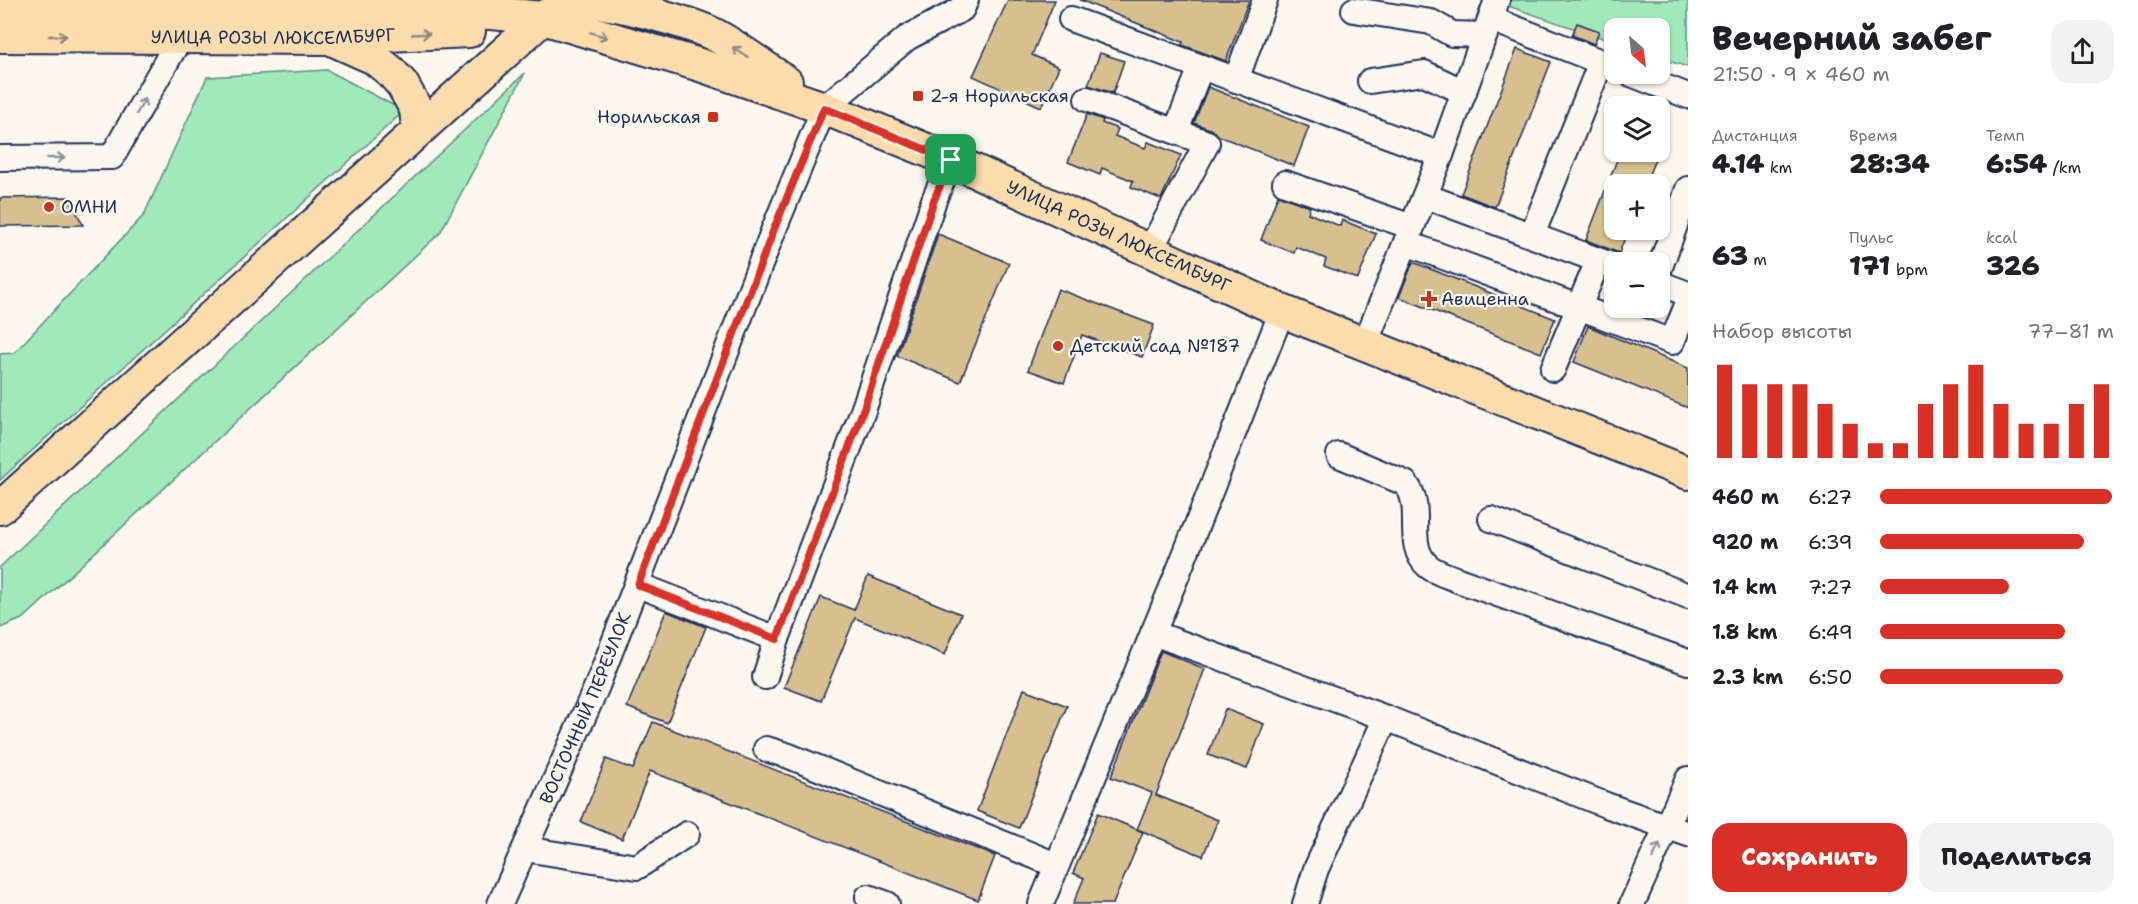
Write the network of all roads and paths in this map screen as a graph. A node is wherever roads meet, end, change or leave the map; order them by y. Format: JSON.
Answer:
{"nodes":[{"id":1,"x":1265,"y":0,"type":"edge"},
{"id":2,"x":961,"y":3,"type":"edge"},
{"id":3,"x":657,"y":8,"type":"edge"},
{"id":4,"x":1354,"y":10,"type":"dead end"},
{"id":5,"x":520,"y":11,"type":"edge"},
{"id":6,"x":0,"y":12,"type":"edge"},
{"id":7,"x":1491,"y":18,"type":"edge"},
{"id":8,"x":1071,"y":19,"type":"dead end"},
{"id":9,"x":181,"y":21,"type":"junction"},
{"id":10,"x":0,"y":36,"type":"edge"},
{"id":11,"x":328,"y":38,"type":"junction"},
{"id":12,"x":1604,"y":63,"type":"edge"},
{"id":13,"x":1201,"y":67,"type":"junction"},
{"id":14,"x":1604,"y":71,"type":"edge"},
{"id":15,"x":1236,"y":80,"type":"junction"},
{"id":16,"x":1370,"y":81,"type":"dead end"},
{"id":17,"x":1657,"y":84,"type":"edge"},
{"id":18,"x":1464,"y":92,"type":"junction"},
{"id":19,"x":1688,"y":96,"type":"edge"},
{"id":20,"x":1087,"y":99,"type":"dead end"},
{"id":21,"x":824,"y":108,"type":"junction"},
{"id":22,"x":418,"y":129,"type":"junction"},
{"id":23,"x":1176,"y":131,"type":"junction"},
{"id":24,"x":1441,"y":155,"type":"junction"},
{"id":25,"x":0,"y":158,"type":"edge"},
{"id":26,"x":951,"y":160,"type":"junction"},
{"id":27,"x":1286,"y":183,"type":"dead end"},
{"id":28,"x":1688,"y":189,"type":"edge"},
{"id":29,"x":1425,"y":196,"type":"junction"},
{"id":30,"x":1409,"y":235,"type":"junction"},
{"id":31,"x":1532,"y":235,"type":"junction"},
{"id":32,"x":1150,"y":250,"type":"junction"},
{"id":33,"x":1665,"y":252,"type":"edge"},
{"id":34,"x":1604,"y":262,"type":"edge"},
{"id":35,"x":1604,"y":266,"type":"edge"},
{"id":36,"x":1670,"y":287,"type":"edge"},
{"id":37,"x":1688,"y":294,"type":"edge"},
{"id":38,"x":1688,"y":303,"type":"edge"},
{"id":39,"x":1579,"y":307,"type":"junction"},
{"id":40,"x":1282,"y":311,"type":"junction"},
{"id":41,"x":1365,"y":344,"type":"junction"},
{"id":42,"x":1553,"y":369,"type":"dead end"},
{"id":43,"x":1339,"y":455,"type":"dead end"},
{"id":44,"x":1688,"y":473,"type":"edge"},
{"id":45,"x":0,"y":508,"type":"edge"},
{"id":46,"x":1491,"y":519,"type":"dead end"},
{"id":47,"x":638,"y":585,"type":"junction"},
{"id":48,"x":1688,"y":596,"type":"edge"},
{"id":49,"x":1154,"y":633,"type":"junction"},
{"id":50,"x":777,"y":639,"type":"junction"},
{"id":51,"x":1688,"y":662,"type":"edge"},
{"id":52,"x":765,"y":677,"type":"dead end"},
{"id":53,"x":1386,"y":718,"type":"junction"},
{"id":54,"x":766,"y":749,"type":"dead end"},
{"id":55,"x":1688,"y":779,"type":"edge"},
{"id":56,"x":1677,"y":830,"type":"edge"},
{"id":57,"x":687,"y":834,"type":"dead end"},
{"id":58,"x":525,"y":849,"type":"junction"},
{"id":59,"x":1056,"y":865,"type":"junction"},
{"id":60,"x":500,"y":904,"type":"edge"},
{"id":61,"x":1041,"y":904,"type":"edge"},
{"id":62,"x":1305,"y":904,"type":"edge"},
{"id":63,"x":1632,"y":904,"type":"edge"}],
"edges":[{"from":1,"to":15,"type":"street"},
{"from":2,"to":21,"type":"street"},
{"from":3,"to":5,"type":"main road"},
{"from":21,"to":3,"type":"main road","one_way":true},
{"from":4,"to":7,"type":"street"},
{"from":5,"to":9,"type":"main road","name":"УЛИЦА РОЗЫ ЛЮКСЕМБУРГ"},
{"from":11,"to":5,"type":"main road","name":"УЛИЦА РОЗЫ ЛЮКСЕМБУРГ","one_way":true},
{"from":5,"to":21,"type":"main road","name":"УЛИЦА РОЗЫ ЛЮКСЕМБУРГ","one_way":true},
{"from":5,"to":22,"type":"main road"},
{"from":6,"to":9,"type":"main road","name":"УЛИЦА РОЗЫ ЛЮКСЕМБУРГ"},
{"from":7,"to":12,"type":"street"},
{"from":7,"to":18,"type":"street"},
{"from":8,"to":13,"type":"street"},
{"from":10,"to":9,"type":"main road","name":"УЛИЦА РОЗЫ ЛЮКСЕМБУРГ","one_way":true},
{"from":9,"to":11,"type":"main road","name":"УЛИЦА РОЗЫ ЛЮКСЕМБУРГ"},
{"from":25,"to":9,"type":"street","one_way":true},
{"from":11,"to":22,"type":"main road"},
{"from":13,"to":15,"type":"street"},
{"from":13,"to":23,"type":"street"},
{"from":14,"to":31,"type":"street"},
{"from":15,"to":24,"type":"street"},
{"from":16,"to":18,"type":"street"},
{"from":17,"to":19,"type":"street"},
{"from":18,"to":24,"type":"street"},
{"from":20,"to":23,"type":"street"},
{"from":21,"to":26,"type":"main road","name":"УЛИЦА РОЗЫ ЛЮКСЕМБУРГ"},
{"from":21,"to":47,"type":"street","name":"ВОСТОЧНЫЙ ПЕРЕУЛОК"},
{"from":22,"to":45,"type":"main road"},
{"from":23,"to":32,"type":"street"},
{"from":24,"to":29,"type":"street"},
{"from":26,"to":32,"type":"main road","name":"УЛИЦА РОЗЫ ЛЮКСЕМБУРГ"},
{"from":26,"to":50,"type":"street"},
{"from":27,"to":30,"type":"street"},
{"from":28,"to":33,"type":"street"},
{"from":29,"to":30,"type":"street"},
{"from":29,"to":31,"type":"street"},
{"from":30,"to":39,"type":"street"},
{"from":30,"to":41,"type":"street"},
{"from":31,"to":34,"type":"street"},
{"from":32,"to":40,"type":"main road","name":"УЛИЦА РОЗЫ ЛЮКСЕМБУРГ"},
{"from":35,"to":39,"type":"street"},
{"from":36,"to":37,"type":"street"},
{"from":38,"to":39,"type":"street"},
{"from":39,"to":42,"type":"street"},
{"from":40,"to":41,"type":"main road","name":"УЛИЦА РОЗЫ ЛЮКСЕМБУРГ"},
{"from":40,"to":49,"type":"street"},
{"from":41,"to":44,"type":"main road","name":"УЛИЦА РОЗЫ ЛЮКСЕМБУРГ"},
{"from":43,"to":51,"type":"street"},
{"from":46,"to":48,"type":"street"},
{"from":47,"to":50,"type":"street"},
{"from":47,"to":58,"type":"street","name":"ВОСТОЧНЫЙ ПЕРЕУЛОК"},
{"from":49,"to":53,"type":"street"},
{"from":49,"to":59,"type":"street"},
{"from":50,"to":52,"type":"street"},
{"from":53,"to":56,"type":"street"},
{"from":53,"to":62,"type":"street"},
{"from":54,"to":59,"type":"street"},
{"from":55,"to":56,"type":"street"},
{"from":63,"to":56,"type":"street","one_way":true},
{"from":57,"to":58,"type":"street"},
{"from":58,"to":60,"type":"street","name":"ВОСТОЧНЫЙ ПЕРЕУЛОК"},
{"from":59,"to":61,"type":"street"}]}
